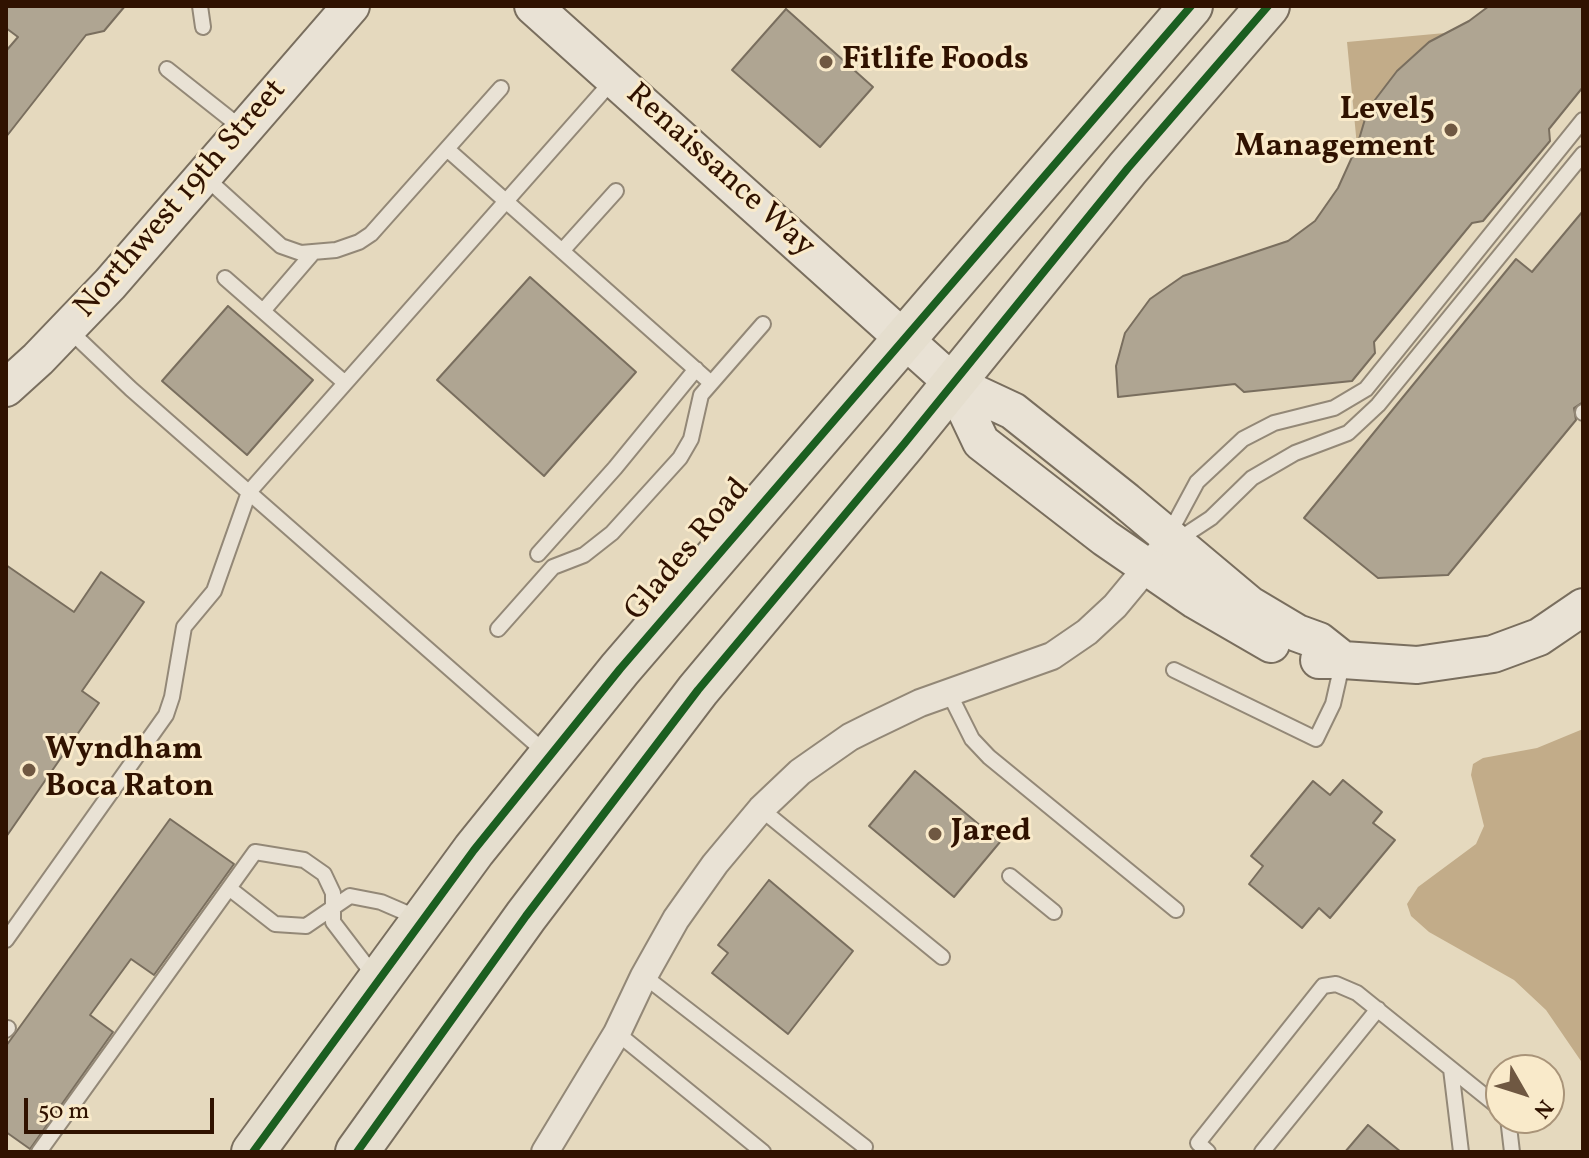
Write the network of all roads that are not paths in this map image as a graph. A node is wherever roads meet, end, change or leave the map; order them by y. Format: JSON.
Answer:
{"nodes":[{"id":1,"x":200,"y":6,"type":"edge"},
{"id":2,"x":351,"y":6,"type":"edge"},
{"id":3,"x":533,"y":6,"type":"edge"},
{"id":4,"x":1191,"y":6,"type":"edge"},
{"id":5,"x":1268,"y":6,"type":"edge"},
{"id":6,"x":203,"y":27,"type":"dead end"},
{"id":7,"x":167,"y":69,"type":"dead end"},
{"id":8,"x":614,"y":79,"type":"junction"},
{"id":9,"x":501,"y":88,"type":"dead end"},
{"id":10,"x":1583,"y":120,"type":"edge"},
{"id":11,"x":244,"y":130,"type":"junction"},
{"id":12,"x":447,"y":149,"type":"junction"},
{"id":13,"x":1583,"y":154,"type":"edge"},
{"id":14,"x":205,"y":177,"type":"junction"},
{"id":15,"x":616,"y":191,"type":"dead end"},
{"id":16,"x":506,"y":201,"type":"junction"},
{"id":17,"x":562,"y":251,"type":"junction"},
{"id":18,"x":312,"y":254,"type":"junction"},
{"id":19,"x":225,"y":278,"type":"dead end"},
{"id":20,"x":263,"y":311,"type":"junction"},
{"id":21,"x":763,"y":324,"type":"dead end"},
{"id":22,"x":68,"y":329,"type":"junction"},
{"id":23,"x":904,"y":339,"type":"junction"},
{"id":24,"x":696,"y":369,"type":"junction"},
{"id":25,"x":345,"y":383,"type":"junction"},
{"id":26,"x":711,"y":383,"type":"junction"},
{"id":27,"x":953,"y":383,"type":"junction"},
{"id":28,"x":6,"y":388,"type":"edge"},
{"id":29,"x":249,"y":492,"type":"junction"},
{"id":30,"x":1162,"y":550,"type":"junction"},
{"id":31,"x":538,"y":554,"type":"dead end"},
{"id":32,"x":1583,"y":607,"type":"edge"},
{"id":33,"x":498,"y":629,"type":"dead end"},
{"id":34,"x":1343,"y":660,"type":"junction"},
{"id":35,"x":1174,"y":670,"type":"dead end"},
{"id":36,"x":949,"y":693,"type":"junction"},
{"id":37,"x":549,"y":756,"type":"junction"},
{"id":38,"x":761,"y":809,"type":"junction"},
{"id":39,"x":1010,"y":876,"type":"dead end"},
{"id":40,"x":234,"y":892,"type":"dead end"},
{"id":41,"x":1176,"y":910,"type":"dead end"},
{"id":42,"x":1054,"y":912,"type":"dead end"},
{"id":43,"x":333,"y":915,"type":"junction"},
{"id":44,"x":422,"y":920,"type":"junction"},
{"id":45,"x":6,"y":940,"type":"edge"},
{"id":46,"x":942,"y":957,"type":"dead end"},
{"id":47,"x":644,"y":976,"type":"junction"},
{"id":48,"x":377,"y":980,"type":"junction"},
{"id":49,"x":1378,"y":1009,"type":"junction"},
{"id":50,"x":617,"y":1033,"type":"junction"},
{"id":51,"x":1451,"y":1069,"type":"junction"},
{"id":52,"x":1485,"y":1096,"type":"edge"},
{"id":53,"x":865,"y":1147,"type":"dead end"},
{"id":54,"x":39,"y":1152,"type":"edge"},
{"id":55,"x":253,"y":1152,"type":"edge"},
{"id":56,"x":357,"y":1152,"type":"edge"},
{"id":57,"x":545,"y":1152,"type":"edge"},
{"id":58,"x":763,"y":1152,"type":"edge"},
{"id":59,"x":1208,"y":1152,"type":"edge"},
{"id":60,"x":1262,"y":1152,"type":"edge"},
{"id":61,"x":1461,"y":1152,"type":"edge"}],
"edges":[{"from":1,"to":6,"type":"lane"},
{"from":2,"to":11,"type":"street","name":"Northwest 19th Street"},
{"from":3,"to":8,"type":"street","name":"Renaissance Way"},
{"from":4,"to":23,"type":"main road","name":"Glades Road"},
{"from":5,"to":27,"type":"main road"},
{"from":7,"to":11,"type":"lane"},
{"from":8,"to":16,"type":"lane"},
{"from":8,"to":23,"type":"street","name":"Renaissance Way"},
{"from":9,"to":12,"type":"lane"},
{"from":10,"to":30,"type":"lane"},
{"from":11,"to":14,"type":"street","name":"Northwest 19th Street"},
{"from":12,"to":16,"type":"lane"},
{"from":12,"to":18,"type":"lane"},
{"from":13,"to":30,"type":"lane"},
{"from":14,"to":18,"type":"lane"},
{"from":14,"to":22,"type":"street","name":"Northwest 19th Street"},
{"from":15,"to":17,"type":"lane"},
{"from":16,"to":17,"type":"lane"},
{"from":16,"to":25,"type":"lane"},
{"from":17,"to":24,"type":"lane"},
{"from":18,"to":20,"type":"lane"},
{"from":19,"to":20,"type":"lane"},
{"from":20,"to":25,"type":"lane"},
{"from":21,"to":26,"type":"lane"},
{"from":22,"to":28,"type":"street","name":"Northwest 19th Street"},
{"from":22,"to":29,"type":"lane"},
{"from":23,"to":27,"type":"street","name":"Renaissance Way"},
{"from":23,"to":37,"type":"main road","name":"Glades Road"},
{"from":24,"to":26,"type":"lane"},
{"from":24,"to":31,"type":"lane"},
{"from":25,"to":29,"type":"lane"},
{"from":26,"to":33,"type":"lane"},
{"from":27,"to":30,"type":"street","name":"Renaissance Way"},
{"from":27,"to":56,"type":"main road"},
{"from":29,"to":37,"type":"lane"},
{"from":29,"to":45,"type":"lane"},
{"from":30,"to":34,"type":"street","name":"Renaissance Way"},
{"from":30,"to":36,"type":"street"},
{"from":32,"to":34,"type":"street","name":"Renaissance Way"},
{"from":34,"to":35,"type":"lane"},
{"from":36,"to":38,"type":"street"},
{"from":36,"to":41,"type":"lane"},
{"from":37,"to":44,"type":"main road","name":"Glades Road"},
{"from":38,"to":46,"type":"lane"},
{"from":38,"to":47,"type":"street"},
{"from":39,"to":42,"type":"lane"},
{"from":40,"to":43,"type":"lane"},
{"from":43,"to":44,"type":"lane"},
{"from":43,"to":48,"type":"lane"},
{"from":43,"to":54,"type":"lane"},
{"from":44,"to":48,"type":"main road","name":"Glades Road"},
{"from":47,"to":50,"type":"street"},
{"from":47,"to":53,"type":"lane"},
{"from":48,"to":55,"type":"main road","name":"Glades Road"},
{"from":49,"to":51,"type":"lane"},
{"from":49,"to":59,"type":"lane"},
{"from":49,"to":60,"type":"lane"},
{"from":50,"to":57,"type":"street"},
{"from":50,"to":58,"type":"lane"},
{"from":51,"to":52,"type":"lane"},
{"from":51,"to":61,"type":"lane"}]}
